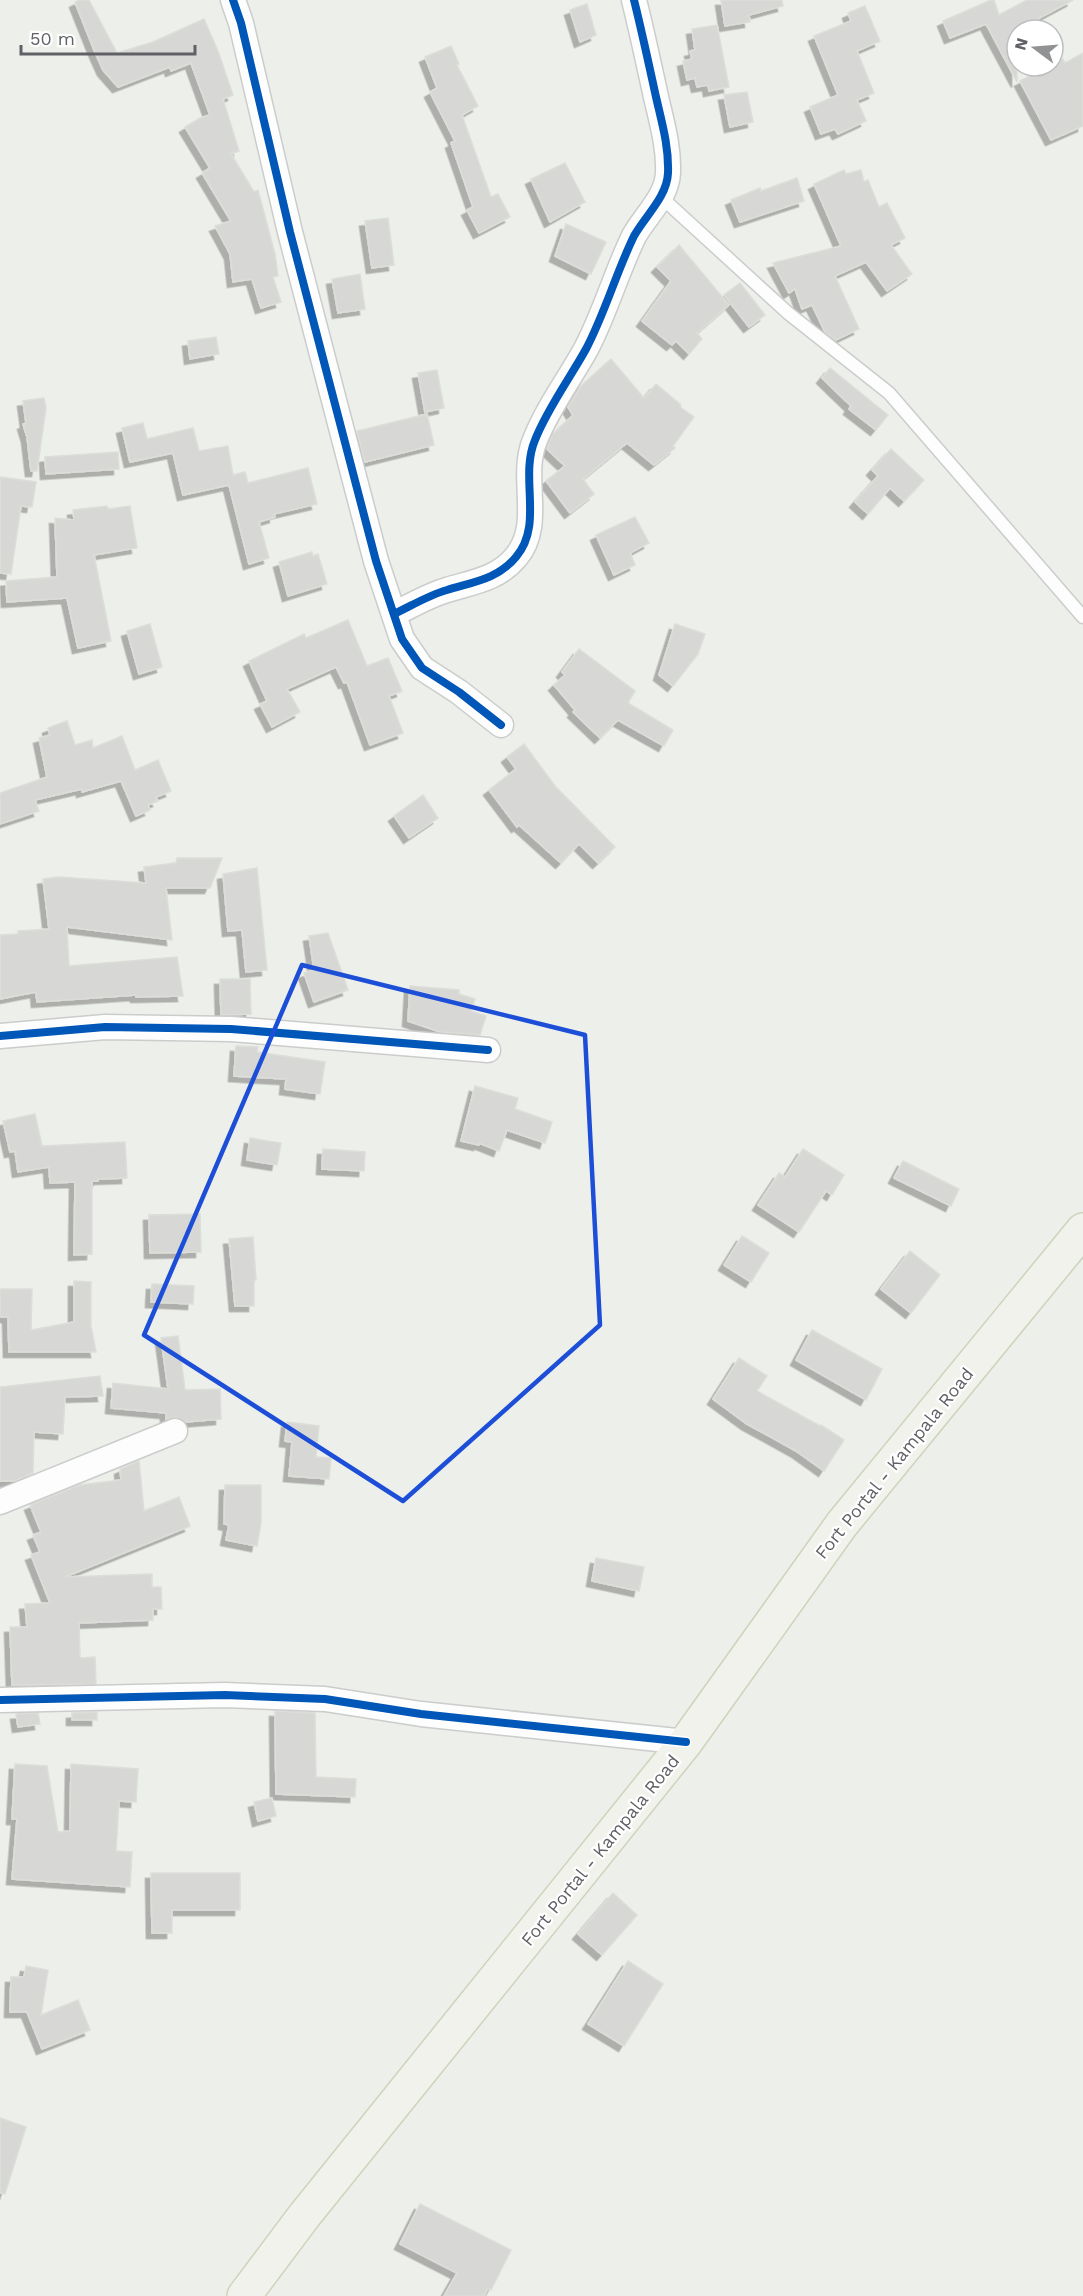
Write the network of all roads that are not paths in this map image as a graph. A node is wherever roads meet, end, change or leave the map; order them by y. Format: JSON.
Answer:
{"nodes":[{"id":1,"x":233,"y":0,"type":"edge"},
{"id":2,"x":634,"y":0,"type":"edge"},
{"id":3,"x":661,"y":197,"type":"junction"},
{"id":4,"x":394,"y":614,"type":"junction"},
{"id":5,"x":1083,"y":617,"type":"edge"},
{"id":6,"x":501,"y":725,"type":"dead end"},
{"id":7,"x":0,"y":1036,"type":"edge"},
{"id":8,"x":489,"y":1050,"type":"dead end"},
{"id":9,"x":1083,"y":1230,"type":"edge"},
{"id":10,"x":175,"y":1431,"type":"dead end"},
{"id":11,"x":0,"y":1502,"type":"edge"},
{"id":12,"x":0,"y":1700,"type":"edge"},
{"id":13,"x":686,"y":1742,"type":"junction"},
{"id":14,"x":244,"y":2296,"type":"edge"}],
"edges":[{"from":1,"to":4,"type":"street"},
{"from":2,"to":3,"type":"street"},
{"from":3,"to":4,"type":"street"},
{"from":3,"to":5,"type":"lane"},
{"from":4,"to":6,"type":"street"},
{"from":7,"to":8,"type":"street"},
{"from":9,"to":13,"type":"main road","name":"Fort Portal - Kampala Road"},
{"from":10,"to":11,"type":"street"},
{"from":12,"to":13,"type":"street"},
{"from":13,"to":14,"type":"main road","name":"Fort Portal - Kampala Road"}]}
